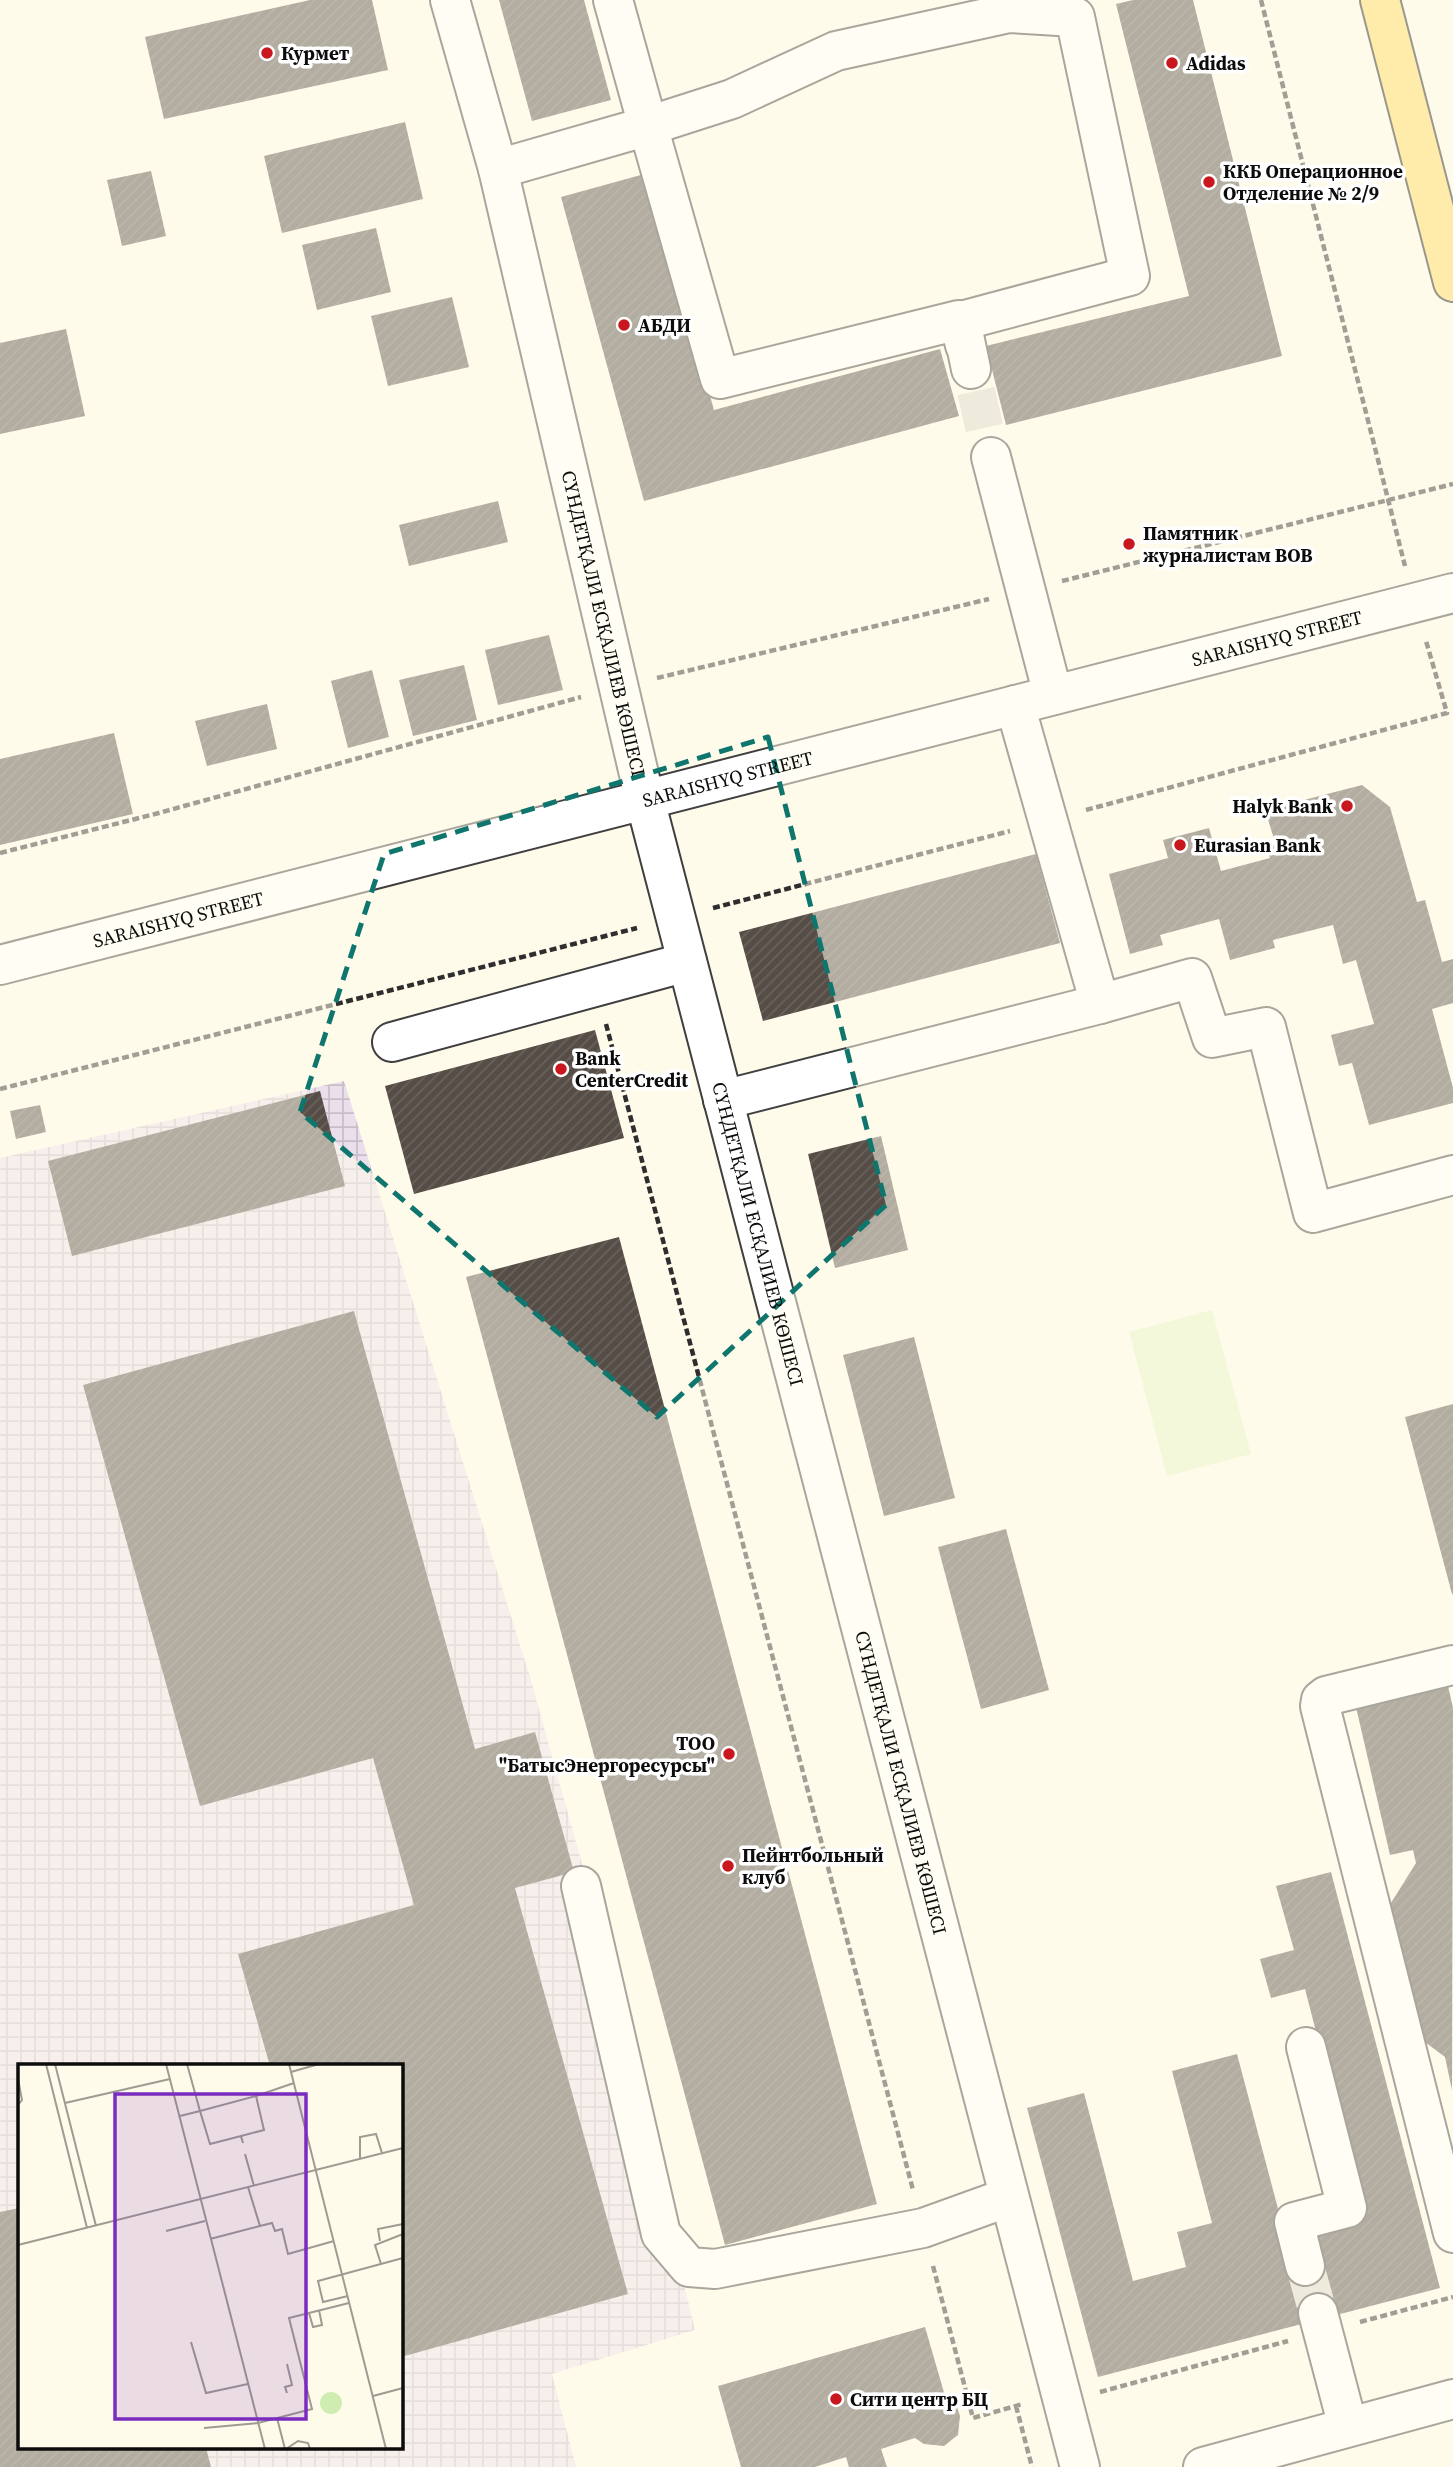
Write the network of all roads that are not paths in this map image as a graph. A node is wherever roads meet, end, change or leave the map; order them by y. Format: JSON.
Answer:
{"nodes":[{"id":1,"x":450,"y":0,"type":"edge"},
{"id":2,"x":613,"y":0,"type":"edge"},
{"id":3,"x":1380,"y":0,"type":"edge"},
{"id":4,"x":1081,"y":9,"type":"edge"},
{"id":5,"x":648,"y":126,"type":"junction"},
{"id":6,"x":498,"y":169,"type":"junction"},
{"id":7,"x":1453,"y":282,"type":"edge"},
{"id":8,"x":991,"y":457,"type":"tunnel mouth"},
{"id":9,"x":1453,"y":593,"type":"edge"},
{"id":10,"x":1053,"y":695,"type":"junction"},
{"id":11,"x":1015,"y":705,"type":"junction"},
{"id":12,"x":645,"y":800,"type":"junction"},
{"id":13,"x":687,"y":962,"type":"junction"},
{"id":14,"x":0,"y":965,"type":"edge"},
{"id":15,"x":1100,"y":1004,"type":"junction"},
{"id":16,"x":392,"y":1042,"type":"dead end"},
{"id":17,"x":723,"y":1100,"type":"junction"},
{"id":18,"x":1453,"y":1175,"type":"edge"},
{"id":19,"x":1453,"y":1665,"type":"edge"},
{"id":20,"x":581,"y":1886,"type":"dead end"},
{"id":21,"x":1306,"y":2047,"type":"dead end"},
{"id":22,"x":1009,"y":2197,"type":"junction"},
{"id":23,"x":1453,"y":2233,"type":"edge"},
{"id":24,"x":1305,"y":2266,"type":"tunnel mouth"},
{"id":25,"x":1318,"y":2313,"type":"tunnel mouth"},
{"id":26,"x":1453,"y":2399,"type":"edge"},
{"id":27,"x":1348,"y":2427,"type":"junction"},
{"id":28,"x":1222,"y":2464,"type":"edge"},
{"id":29,"x":1080,"y":2467,"type":"edge"}],
"edges":[{"from":1,"to":6,"type":"street","name":"СҮНДЕТҚАЛИ ЕСҚАЛИЕВ КӨШЕСІ"},
{"from":2,"to":5,"type":"street"},
{"from":3,"to":7,"type":"main road"},
{"from":4,"to":5,"type":"street"},
{"from":4,"to":5,"type":"street"},
{"from":5,"to":6,"type":"street"},
{"from":6,"to":12,"type":"street","name":"СҮНДЕТҚАЛИ ЕСҚАЛИЕВ КӨШЕСІ"},
{"from":8,"to":10,"type":"street"},
{"from":9,"to":10,"type":"street","name":"SARAISHYQ STREET"},
{"from":10,"to":11,"type":"street","name":"SARAISHYQ STREET"},
{"from":11,"to":12,"type":"street","name":"SARAISHYQ STREET"},
{"from":11,"to":15,"type":"street"},
{"from":12,"to":13,"type":"street","name":"СҮНДЕТҚАЛИ ЕСҚАЛИЕВ КӨШЕСІ"},
{"from":12,"to":14,"type":"street","name":"SARAISHYQ STREET"},
{"from":13,"to":16,"type":"street"},
{"from":13,"to":17,"type":"street","name":"СҮНДЕТҚАЛИ ЕСҚАЛИЕВ КӨШЕСІ"},
{"from":15,"to":17,"type":"street"},
{"from":15,"to":18,"type":"street"},
{"from":17,"to":22,"type":"street","name":"СҮНДЕТҚАЛИ ЕСҚАЛИЕВ КӨШЕСІ"},
{"from":19,"to":23,"type":"street"},
{"from":20,"to":22,"type":"street"},
{"from":21,"to":24,"type":"street"},
{"from":22,"to":29,"type":"street","name":"СҮНДЕТҚАЛИ ЕСҚАЛИЕВ КӨШЕСІ"},
{"from":25,"to":27,"type":"street"},
{"from":26,"to":27,"type":"street"},
{"from":27,"to":28,"type":"street"}]}
